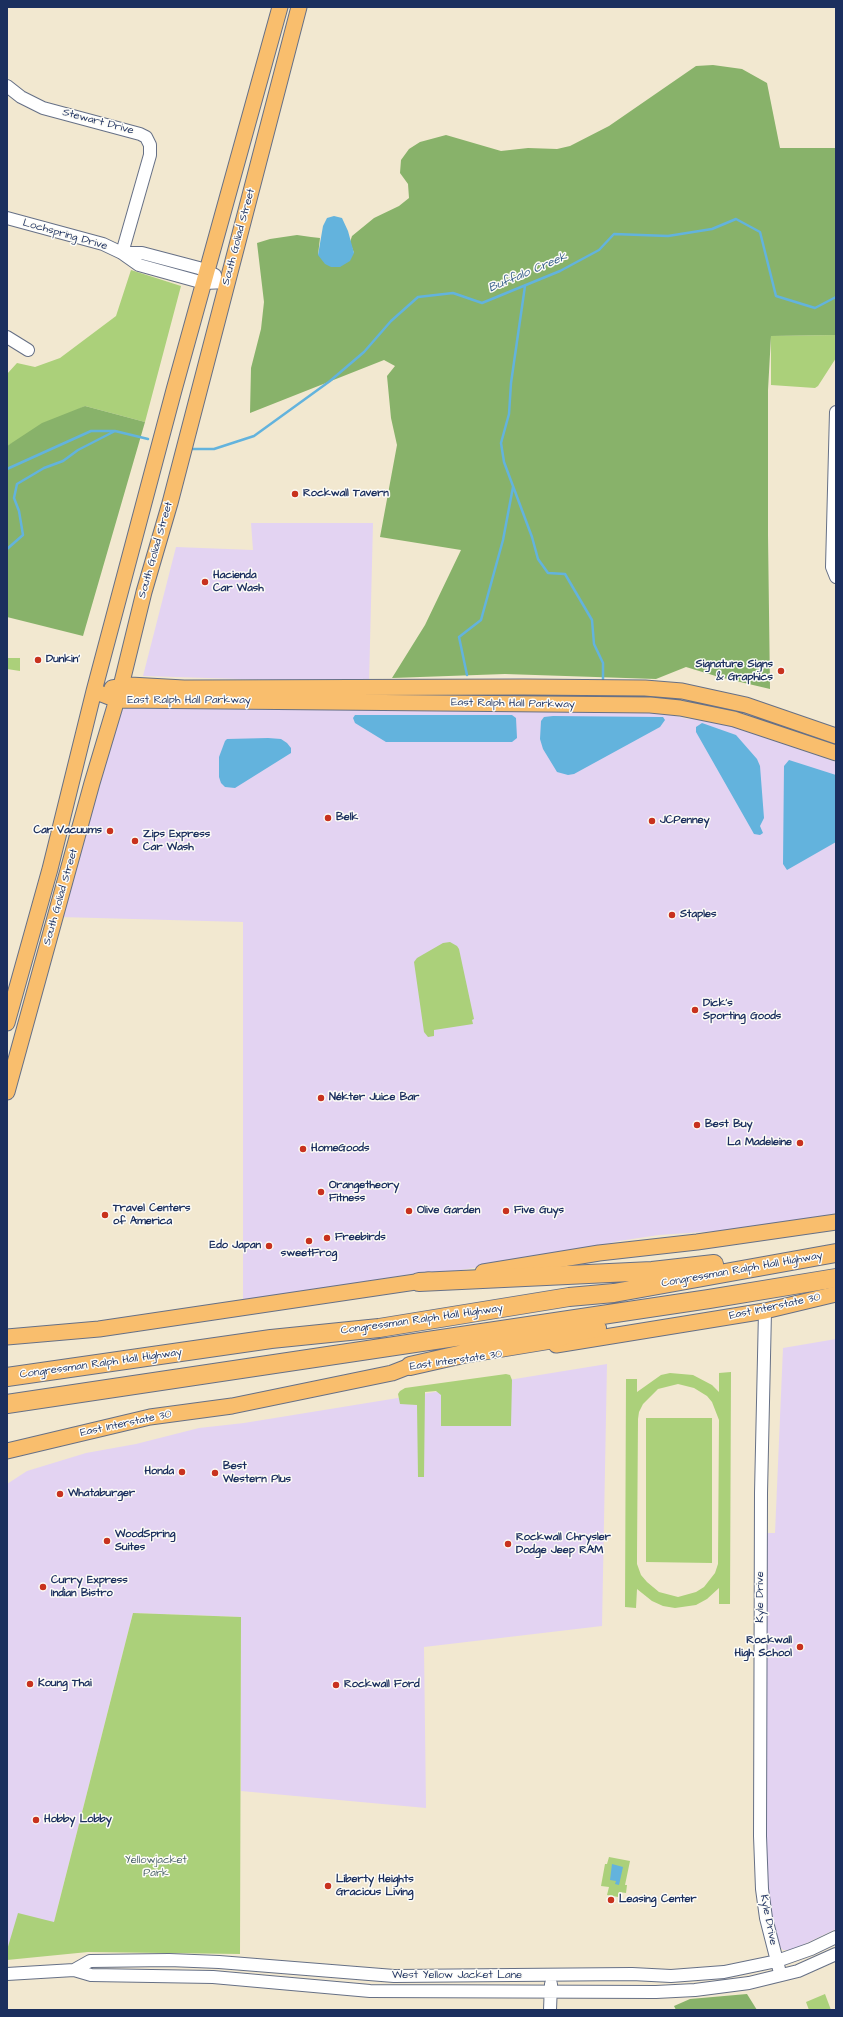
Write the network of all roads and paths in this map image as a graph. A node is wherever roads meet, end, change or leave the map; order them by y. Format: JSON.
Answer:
{"nodes":[{"id":1,"x":280,"y":7,"type":"edge"},
{"id":2,"x":299,"y":7,"type":"edge"},
{"id":3,"x":7,"y":86,"type":"edge"},
{"id":4,"x":7,"y":218,"type":"edge"},
{"id":5,"x":122,"y":253,"type":"junction"},
{"id":6,"x":206,"y":277,"type":"junction"},
{"id":7,"x":227,"y":282,"type":"junction"},
{"id":8,"x":7,"y":337,"type":"edge"},
{"id":9,"x":28,"y":350,"type":"dead end"},
{"id":10,"x":836,"y":412,"type":"edge"},
{"id":11,"x":836,"y":577,"type":"edge"},
{"id":12,"x":524,"y":687,"type":"junction"},
{"id":13,"x":94,"y":691,"type":"junction"},
{"id":14,"x":682,"y":692,"type":"junction"},
{"id":15,"x":119,"y":693,"type":"junction"},
{"id":16,"x":337,"y":694,"type":"junction"},
{"id":17,"x":524,"y":704,"type":"junction"},
{"id":18,"x":680,"y":708,"type":"junction"},
{"id":19,"x":836,"y":736,"type":"edge"},
{"id":20,"x":836,"y":753,"type":"edge"},
{"id":21,"x":70,"y":785,"type":"junction"},
{"id":22,"x":67,"y":880,"type":"junction"},
{"id":23,"x":18,"y":987,"type":"junction"},
{"id":24,"x":7,"y":1000,"type":"edge"},
{"id":25,"x":7,"y":1023,"type":"edge"},
{"id":26,"x":12,"y":1052,"type":"edge"},
{"id":27,"x":7,"y":1092,"type":"edge"},
{"id":28,"x":836,"y":1222,"type":"edge"},
{"id":29,"x":836,"y":1252,"type":"edge"},
{"id":30,"x":836,"y":1278,"type":"edge"},
{"id":31,"x":418,"y":1282,"type":"junction"},
{"id":32,"x":836,"y":1294,"type":"edge"},
{"id":33,"x":709,"y":1299,"type":"junction"},
{"id":34,"x":765,"y":1311,"type":"junction"},
{"id":35,"x":7,"y":1328,"type":"edge"},
{"id":36,"x":53,"y":1333,"type":"junction"},
{"id":37,"x":7,"y":1337,"type":"edge"},
{"id":38,"x":410,"y":1366,"type":"junction"},
{"id":39,"x":7,"y":1377,"type":"edge"},
{"id":40,"x":7,"y":1404,"type":"edge"},
{"id":41,"x":7,"y":1451,"type":"edge"},
{"id":42,"x":836,"y":1937,"type":"edge"},
{"id":43,"x":836,"y":1954,"type":"edge"},
{"id":44,"x":777,"y":1961,"type":"junction"},
{"id":45,"x":74,"y":1970,"type":"junction"},
{"id":46,"x":7,"y":1974,"type":"edge"},
{"id":47,"x":553,"y":1975,"type":"junction"},
{"id":48,"x":781,"y":1976,"type":"junction"},
{"id":49,"x":550,"y":1991,"type":"junction"},
{"id":50,"x":550,"y":2010,"type":"edge"}],
"edges":[{"from":1,"to":6,"type":"main road","name":"South Goliad Street"},
{"from":2,"to":7,"type":"main road","name":"South Goliad Street"},
{"from":3,"to":5,"type":"street","name":"Stewart Drive"},
{"from":4,"to":5,"type":"street","name":"Lochspring Drive"},
{"from":5,"to":6,"type":"street","name":"Lochspring Drive"},
{"from":6,"to":7,"type":"street","name":"Lochspring Drive"},
{"from":6,"to":13,"type":"main road","name":"South Goliad Street"},
{"from":7,"to":15,"type":"main road","name":"South Goliad Street"},
{"from":8,"to":9,"type":"street"},
{"from":10,"to":11,"type":"street"},
{"from":12,"to":14,"type":"main road","name":"East Ralph Hall Parkway"},
{"from":12,"to":16,"type":"main road","name":"East Ralph Hall Parkway"},
{"from":12,"to":17,"type":"main road"},
{"from":13,"to":15,"type":"main road","name":"East Ralph Hall Parkway"},
{"from":13,"to":21,"type":"main road","name":"South Goliad Street"},
{"from":14,"to":18,"type":"main road"},
{"from":14,"to":19,"type":"main road","name":"East Ralph Hall Parkway"},
{"from":15,"to":16,"type":"main road","name":"East Ralph Hall Parkway"},
{"from":15,"to":22,"type":"main road","name":"South Goliad Street"},
{"from":16,"to":17,"type":"main road","name":"East Ralph Hall Parkway"},
{"from":17,"to":18,"type":"main road","name":"East Ralph Hall Parkway"},
{"from":18,"to":20,"type":"main road","name":"East Ralph Hall Parkway"},
{"from":21,"to":22,"type":"main road"},
{"from":21,"to":23,"type":"main road","name":"South Goliad Street"},
{"from":22,"to":26,"type":"main road","name":"South Goliad Street"},
{"from":23,"to":24,"type":"main road"},
{"from":23,"to":25,"type":"main road","name":"South Goliad Street"},
{"from":26,"to":27,"type":"main road","name":"South Goliad Street"},
{"from":28,"to":31,"type":"main road"},
{"from":29,"to":31,"type":"highway"},
{"from":29,"to":39,"type":"highway","name":"Congressman Ralph Hall Highway"},
{"from":30,"to":33,"type":"highway","name":"Congressman Ralph Hall Highway"},
{"from":31,"to":36,"type":"main road"},
{"from":32,"to":34,"type":"main road","name":"East Interstate 30"},
{"from":33,"to":38,"type":"highway"},
{"from":33,"to":40,"type":"highway","name":"Congressman Ralph Hall Highway"},
{"from":34,"to":38,"type":"main road","name":"East Interstate 30"},
{"from":34,"to":44,"type":"street","name":"Kyle Drive"},
{"from":35,"to":36,"type":"main road"},
{"from":36,"to":37,"type":"main road"},
{"from":38,"to":41,"type":"main road","name":"East Interstate 30"},
{"from":42,"to":44,"type":"street","name":"West Yellow Jacket Lane"},
{"from":43,"to":48,"type":"street","name":"West Yellow Jacket Lane"},
{"from":44,"to":47,"type":"street","name":"West Yellow Jacket Lane"},
{"from":44,"to":48,"type":"street","name":"Kyle Drive"},
{"from":45,"to":46,"type":"street","name":"West Yellow Jacket Lane"},
{"from":45,"to":47,"type":"street","name":"West Yellow Jacket Lane"},
{"from":45,"to":49,"type":"street","name":"West Yellow Jacket Lane"},
{"from":47,"to":49,"type":"street"},
{"from":48,"to":49,"type":"street","name":"West Yellow Jacket Lane"},
{"from":49,"to":50,"type":"street"}]}
